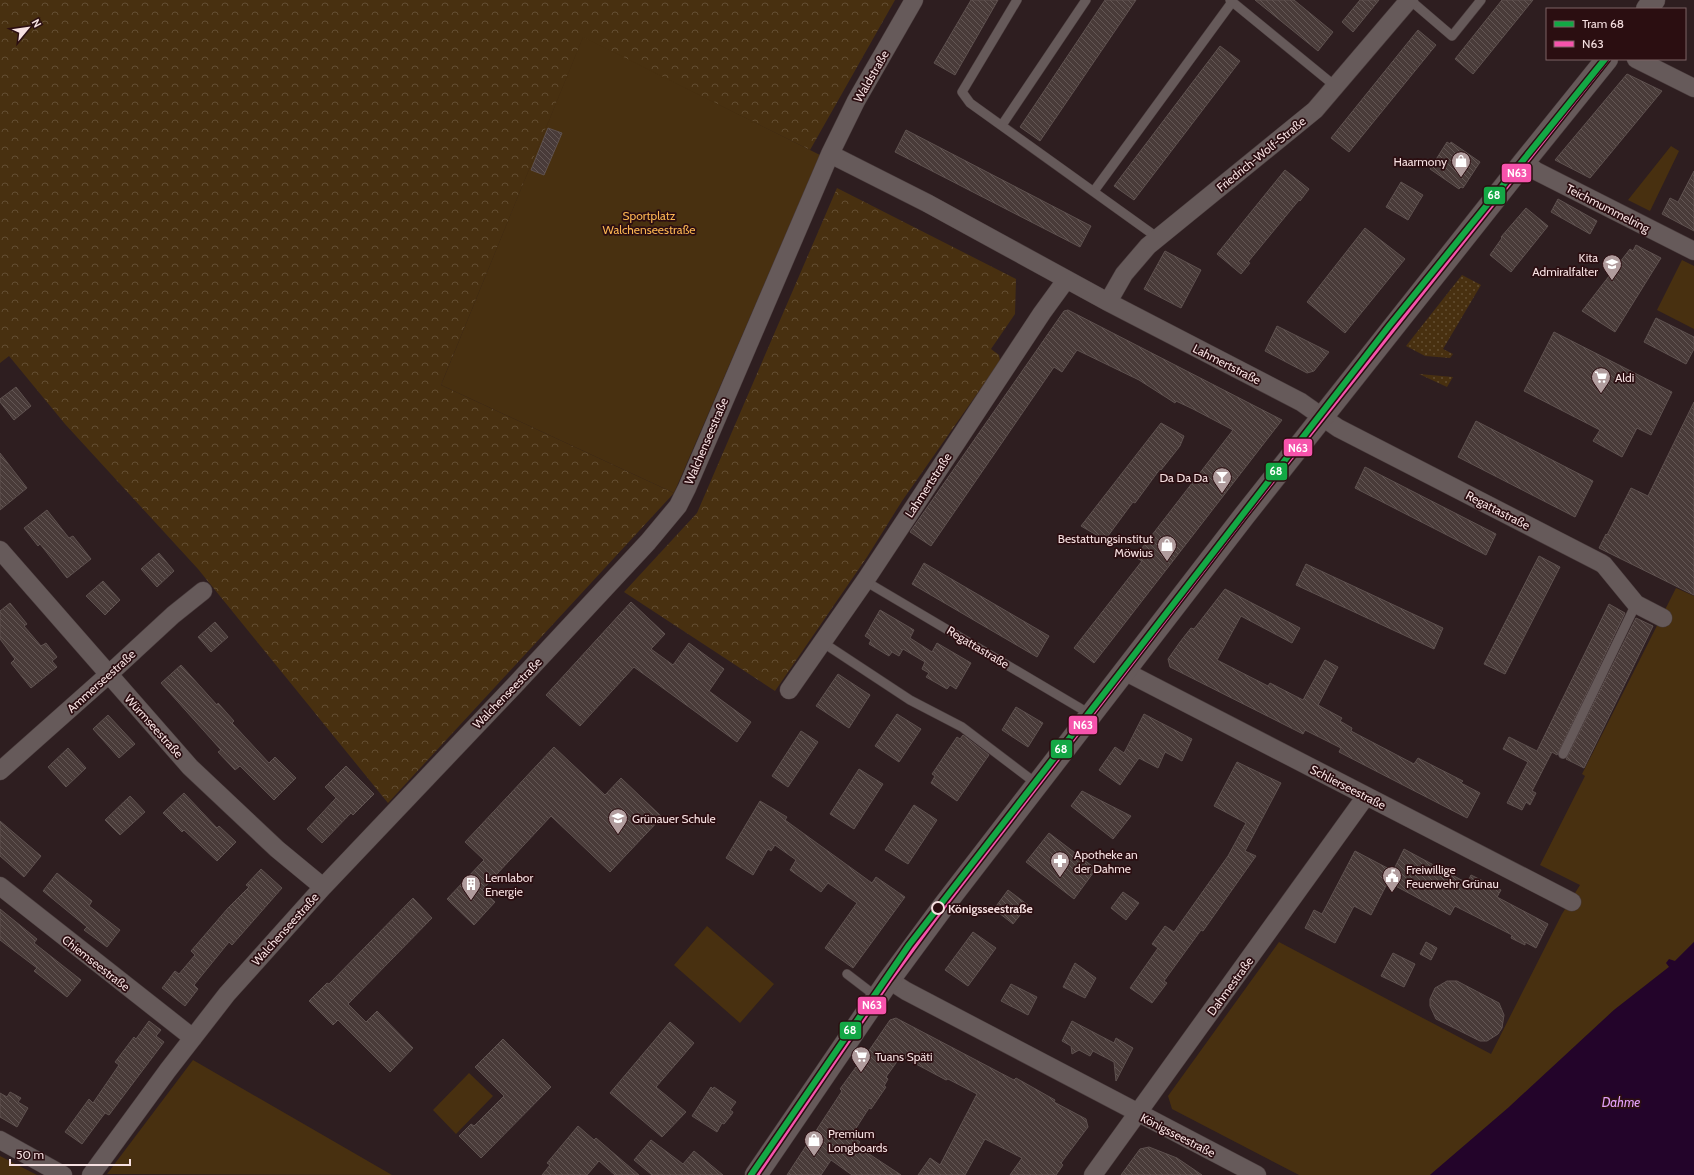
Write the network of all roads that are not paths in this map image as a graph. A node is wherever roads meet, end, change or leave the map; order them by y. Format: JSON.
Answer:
{"nodes":[{"id":1,"x":914,"y":0,"type":"edge"},
{"id":2,"x":1016,"y":0,"type":"edge"},
{"id":3,"x":1086,"y":0,"type":"edge"},
{"id":4,"x":1409,"y":0,"type":"edge"},
{"id":5,"x":1481,"y":0,"type":"edge"},
{"id":6,"x":1654,"y":0,"type":"edge"},
{"id":7,"x":1231,"y":1,"type":"edge"},
{"id":8,"x":1648,"y":8,"type":"edge"},
{"id":9,"x":1607,"y":60,"type":"edge"},
{"id":10,"x":1638,"y":60,"type":"edge"},
{"id":11,"x":1335,"y":86,"type":"junction"},
{"id":12,"x":1694,"y":88,"type":"edge"},
{"id":13,"x":1002,"y":125,"type":"junction"},
{"id":14,"x":830,"y":154,"type":"junction"},
{"id":15,"x":1524,"y":162,"type":"junction"},
{"id":16,"x":1094,"y":191,"type":"junction"},
{"id":17,"x":1158,"y":238,"type":"junction"},
{"id":18,"x":1694,"y":252,"type":"edge"},
{"id":19,"x":1066,"y":280,"type":"junction"},
{"id":20,"x":1108,"y":302,"type":"junction"},
{"id":21,"x":1322,"y":417,"type":"junction"},
{"id":22,"x":0,"y":550,"type":"edge"},
{"id":23,"x":865,"y":581,"type":"junction"},
{"id":24,"x":203,"y":592,"type":"dead end"},
{"id":25,"x":1636,"y":604,"type":"junction"},
{"id":26,"x":1663,"y":618,"type":"dead end"},
{"id":27,"x":822,"y":642,"type":"junction"},
{"id":28,"x":1124,"y":671,"type":"junction"},
{"id":29,"x":108,"y":675,"type":"junction"},
{"id":30,"x":789,"y":690,"type":"dead end"},
{"id":31,"x":1090,"y":714,"type":"junction"},
{"id":32,"x":1563,"y":754,"type":"dead end"},
{"id":33,"x":0,"y":771,"type":"edge"},
{"id":34,"x":1037,"y":784,"type":"junction"},
{"id":35,"x":1366,"y":796,"type":"junction"},
{"id":36,"x":0,"y":886,"type":"edge"},
{"id":37,"x":323,"y":887,"type":"junction"},
{"id":38,"x":1572,"y":902,"type":"dead end"},
{"id":39,"x":847,"y":974,"type":"dead end"},
{"id":40,"x":883,"y":988,"type":"junction"},
{"id":41,"x":194,"y":1038,"type":"junction"},
{"id":42,"x":1136,"y":1113,"type":"junction"},
{"id":43,"x":0,"y":1140,"type":"edge"},
{"id":44,"x":63,"y":1175,"type":"edge"},
{"id":45,"x":91,"y":1175,"type":"edge"},
{"id":46,"x":756,"y":1175,"type":"edge"},
{"id":47,"x":1092,"y":1175,"type":"edge"},
{"id":48,"x":1257,"y":1175,"type":"edge"}],
"edges":[{"from":1,"to":14,"type":"street","name":"Waldstraße"},
{"from":2,"to":13,"type":"lane"},
{"from":3,"to":13,"type":"lane"},
{"from":4,"to":5,"type":"lane"},
{"from":4,"to":11,"type":"street","name":"Friedrich-Wolf-Straße"},
{"from":6,"to":8,"type":"main road"},
{"from":7,"to":11,"type":"lane"},
{"from":7,"to":16,"type":"lane"},
{"from":9,"to":15,"type":"main road"},
{"from":10,"to":12,"type":"street"},
{"from":11,"to":17,"type":"street","name":"Friedrich-Wolf-Straße"},
{"from":13,"to":16,"type":"lane"},
{"from":14,"to":19,"type":"street","name":"Lahmertstraße"},
{"from":14,"to":37,"type":"street","name":"Walchenseestraße"},
{"from":15,"to":18,"type":"street","name":"Teichmummelring"},
{"from":15,"to":21,"type":"main road"},
{"from":16,"to":17,"type":"lane"},
{"from":17,"to":20,"type":"street","name":"Friedrich-Wolf-Straße"},
{"from":19,"to":20,"type":"street","name":"Lahmertstraße"},
{"from":19,"to":23,"type":"street","name":"Lahmertstraße"},
{"from":20,"to":21,"type":"street","name":"Lahmertstraße"},
{"from":21,"to":25,"type":"street","name":"Regattastraße"},
{"from":21,"to":28,"type":"main road"},
{"from":22,"to":29,"type":"street","name":"Würmseestraße"},
{"from":23,"to":27,"type":"street","name":"Lahmertstraße"},
{"from":23,"to":31,"type":"lane","name":"Regattastraße"},
{"from":24,"to":29,"type":"street","name":"Ammerseestraße"},
{"from":25,"to":26,"type":"street","name":"Regattastraße"},
{"from":25,"to":32,"type":"lane"},
{"from":27,"to":30,"type":"street","name":"Lahmertstraße"},
{"from":27,"to":34,"type":"lane"},
{"from":28,"to":31,"type":"main road"},
{"from":28,"to":35,"type":"street","name":"Schlierseestraße"},
{"from":29,"to":33,"type":"street","name":"Ammerseestraße"},
{"from":29,"to":37,"type":"street","name":"Würmseestraße"},
{"from":31,"to":34,"type":"main road"},
{"from":34,"to":40,"type":"main road"},
{"from":35,"to":38,"type":"street","name":"Schlierseestraße"},
{"from":35,"to":42,"type":"street","name":"Dahmestraße"},
{"from":36,"to":41,"type":"street","name":"Chiemseestraße"},
{"from":37,"to":41,"type":"street","name":"Walchenseestraße"},
{"from":39,"to":40,"type":"lane"},
{"from":40,"to":42,"type":"street","name":"Königsseestraße"},
{"from":40,"to":46,"type":"main road"},
{"from":41,"to":45,"type":"street","name":"Walchenseestraße"},
{"from":42,"to":47,"type":"street","name":"Dahmestraße"},
{"from":42,"to":48,"type":"street","name":"Königsseestraße"},
{"from":43,"to":44,"type":"street"}]}
